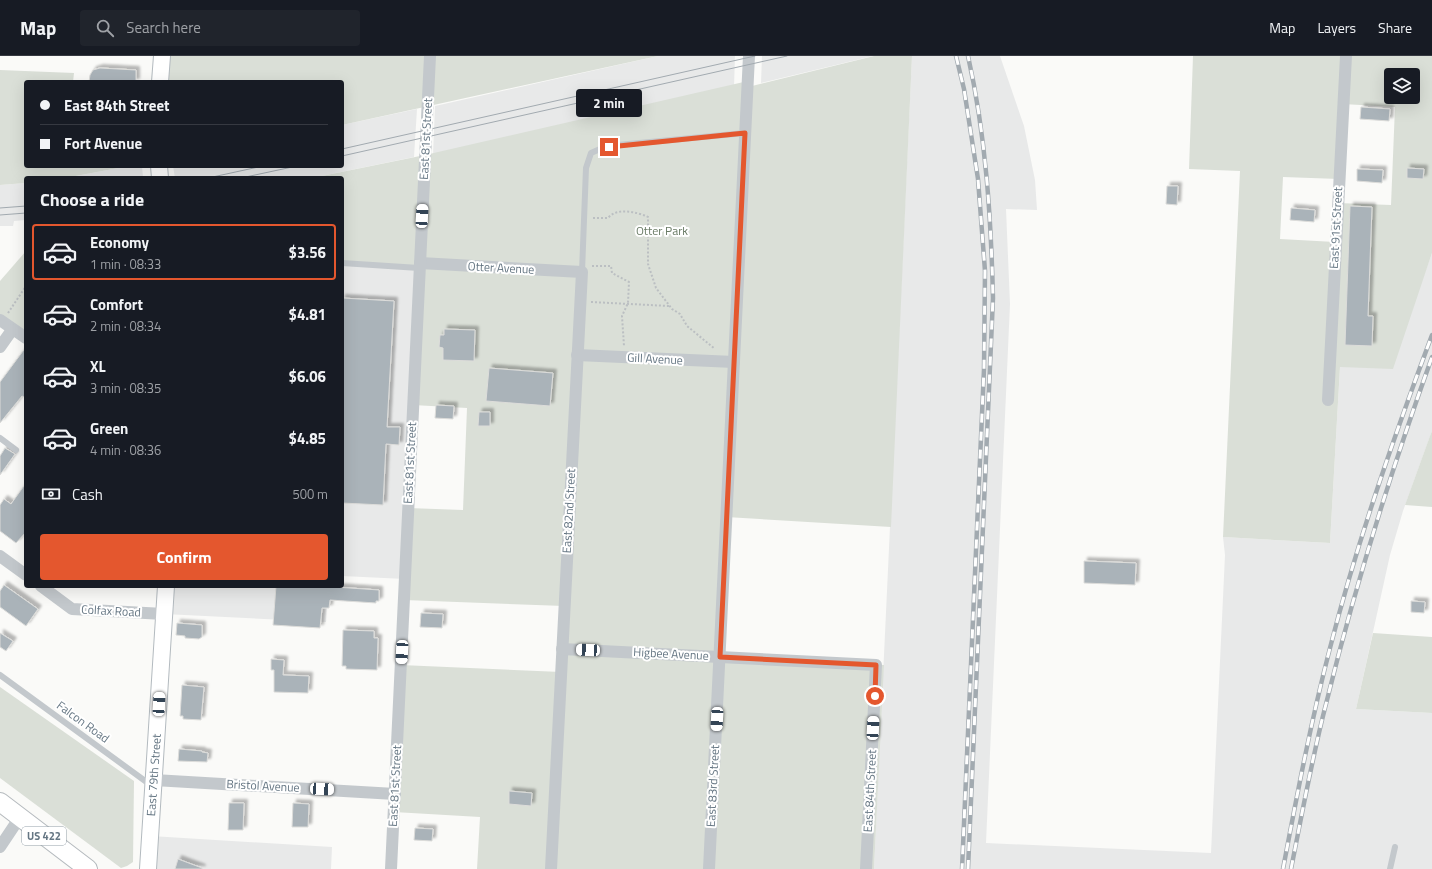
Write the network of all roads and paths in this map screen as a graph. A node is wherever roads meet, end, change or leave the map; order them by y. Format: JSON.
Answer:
{"nodes":[{"id":1,"x":162,"y":56,"type":"edge"},
{"id":2,"x":430,"y":56,"type":"edge"},
{"id":3,"x":749,"y":56,"type":"edge"},
{"id":4,"x":1346,"y":56,"type":"edge"},
{"id":5,"x":160,"y":80,"type":"edge"},
{"id":6,"x":745,"y":133,"type":"junction"},
{"id":7,"x":594,"y":218,"type":"dead end"},
{"id":8,"x":344,"y":263,"type":"edge"},
{"id":9,"x":419,"y":265,"type":"junction"},
{"id":10,"x":587,"y":269,"type":"junction"},
{"id":11,"x":24,"y":289,"type":"edge"},
{"id":12,"x":590,"y":302,"type":"dead end"},
{"id":13,"x":628,"y":303,"type":"junction"},
{"id":14,"x":669,"y":306,"type":"junction"},
{"id":15,"x":3,"y":318,"type":"edge"},
{"id":16,"x":12,"y":330,"type":"junction"},
{"id":17,"x":24,"y":337,"type":"edge"},
{"id":18,"x":0,"y":347,"type":"edge"},
{"id":19,"x":624,"y":348,"type":"dead end"},
{"id":20,"x":719,"y":349,"type":"dead end"},
{"id":21,"x":577,"y":355,"type":"junction"},
{"id":22,"x":734,"y":362,"type":"junction"},
{"id":23,"x":1328,"y":400,"type":"dead end"},
{"id":24,"x":0,"y":438,"type":"edge"},
{"id":25,"x":16,"y":450,"type":"dead end"},
{"id":26,"x":0,"y":556,"type":"edge"},
{"id":27,"x":24,"y":574,"type":"edge"},
{"id":28,"x":44,"y":588,"type":"edge"},
{"id":29,"x":166,"y":588,"type":"edge"},
{"id":30,"x":164,"y":614,"type":"junction"},
{"id":31,"x":562,"y":649,"type":"junction"},
{"id":32,"x":720,"y":657,"type":"junction"},
{"id":33,"x":876,"y":665,"type":"joint"},
{"id":34,"x":0,"y":675,"type":"edge"},
{"id":35,"x":154,"y":784,"type":"junction"},
{"id":36,"x":395,"y":794,"type":"junction"},
{"id":37,"x":0,"y":802,"type":"edge"},
{"id":38,"x":20,"y":817,"type":"junction"},
{"id":39,"x":0,"y":846,"type":"edge"},
{"id":40,"x":1395,"y":847,"type":"dead end"},
{"id":41,"x":88,"y":869,"type":"edge"},
{"id":42,"x":148,"y":869,"type":"edge"},
{"id":43,"x":391,"y":869,"type":"edge"},
{"id":44,"x":550,"y":869,"type":"edge"},
{"id":45,"x":709,"y":869,"type":"edge"},
{"id":46,"x":866,"y":869,"type":"edge"},
{"id":47,"x":1390,"y":869,"type":"edge"}],
"edges":[{"from":1,"to":5,"type":"main road"},
{"from":2,"to":9,"type":"street","name":"East 81st Street"},
{"from":3,"to":6,"type":"street","name":"East 83rd Street"},
{"from":4,"to":23,"type":"street","name":"East 91st Street"},
{"from":6,"to":10,"type":"lane","name":"East 82nd Street"},
{"from":6,"to":22,"type":"street","name":"East 83rd Street"},
{"from":7,"to":14,"type":"path"},
{"from":8,"to":9,"type":"lane"},
{"from":9,"to":10,"type":"street","name":"Otter Avenue"},
{"from":9,"to":36,"type":"street","name":"East 81st Street"},
{"from":10,"to":13,"type":"path"},
{"from":10,"to":21,"type":"street","name":"East 82nd Street"},
{"from":11,"to":15,"type":"path"},
{"from":12,"to":13,"type":"path"},
{"from":13,"to":14,"type":"path"},
{"from":13,"to":19,"type":"path"},
{"from":14,"to":20,"type":"path"},
{"from":15,"to":16,"type":"street"},
{"from":16,"to":17,"type":"street"},
{"from":16,"to":18,"type":"street"},
{"from":21,"to":22,"type":"street","name":"Gill Avenue"},
{"from":21,"to":31,"type":"street","name":"East 82nd Street"},
{"from":22,"to":32,"type":"street","name":"East 83rd Street"},
{"from":24,"to":25,"type":"lane"},
{"from":26,"to":27,"type":"street"},
{"from":28,"to":30,"type":"street","name":"Colfax Road"},
{"from":29,"to":30,"type":"main road","name":"East 79th Street"},
{"from":30,"to":35,"type":"main road","name":"East 79th Street"},
{"from":31,"to":32,"type":"street","name":"Higbee Avenue"},
{"from":31,"to":44,"type":"street","name":"East 82nd Street"},
{"from":32,"to":33,"type":"street","name":"Higbee Avenue"},
{"from":32,"to":45,"type":"street","name":"East 83rd Street"},
{"from":33,"to":46,"type":"street","name":"East 84th Street"},
{"from":34,"to":35,"type":"lane","name":"Falcon Road"},
{"from":35,"to":36,"type":"street","name":"Bristol Avenue"},
{"from":35,"to":42,"type":"main road","name":"East 79th Street"},
{"from":36,"to":43,"type":"street","name":"East 81st Street"},
{"from":37,"to":38,"type":"main road","number":"US 422"},
{"from":38,"to":39,"type":"street"},
{"from":38,"to":41,"type":"main road","number":"US 422"},
{"from":40,"to":47,"type":"lane"}]}
